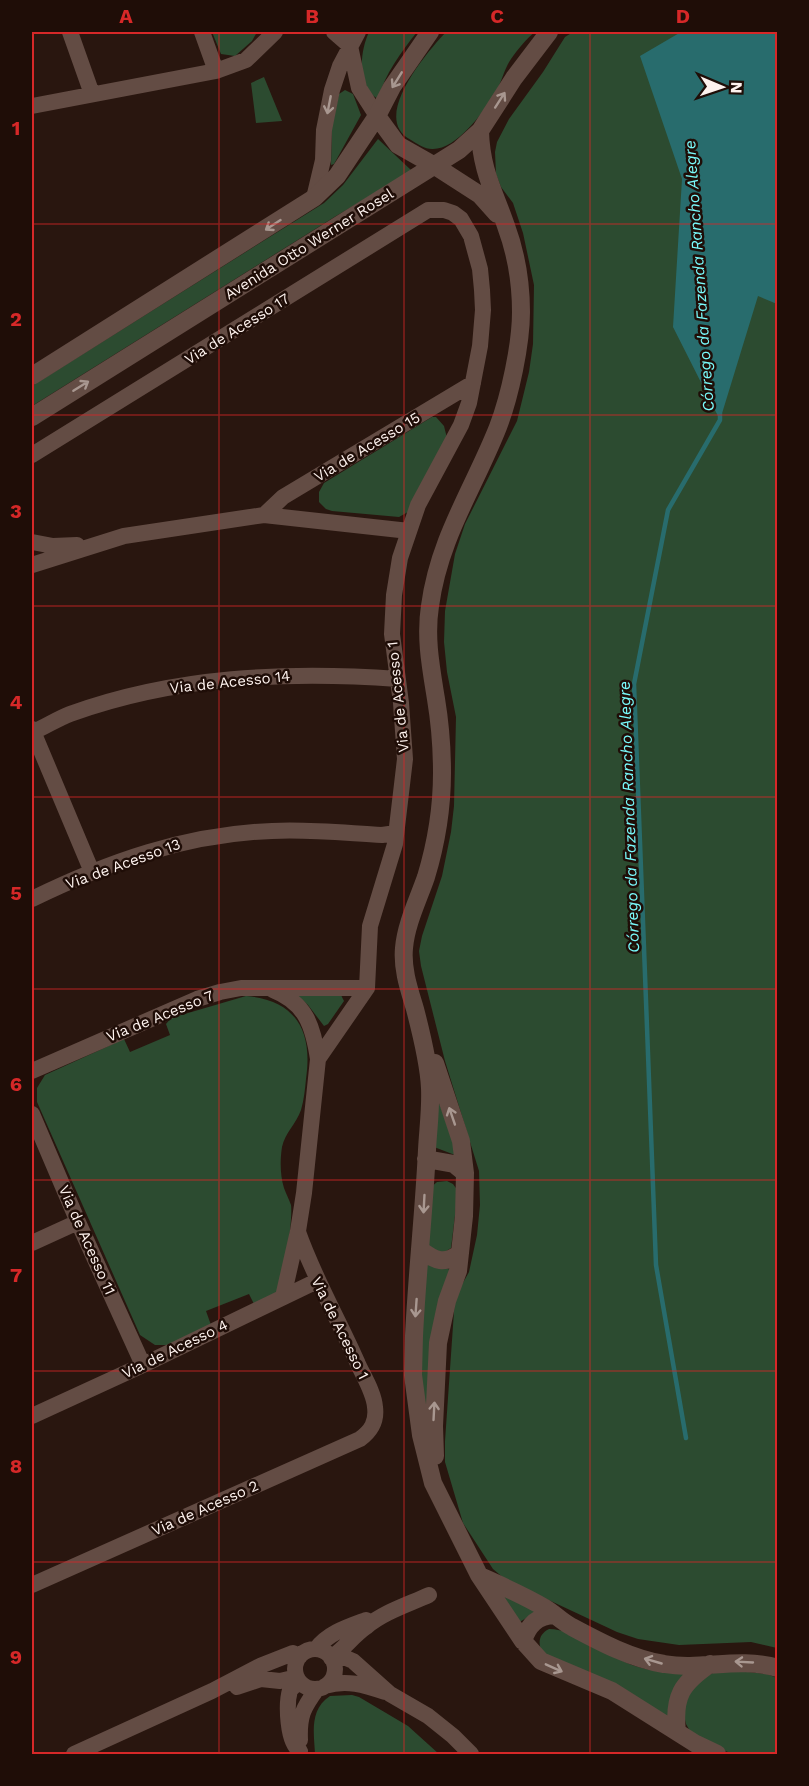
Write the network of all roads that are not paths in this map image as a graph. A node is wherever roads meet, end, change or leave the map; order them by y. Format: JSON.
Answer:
{"nodes":[{"id":1,"x":70,"y":32,"type":"edge"},
{"id":2,"x":202,"y":32,"type":"edge"},
{"id":3,"x":275,"y":32,"type":"edge"},
{"id":4,"x":334,"y":32,"type":"edge"},
{"id":5,"x":430,"y":32,"type":"edge"},
{"id":6,"x":549,"y":32,"type":"edge"},
{"id":7,"x":354,"y":39,"type":"edge"},
{"id":8,"x":216,"y":71,"type":"junction"},
{"id":9,"x":92,"y":94,"type":"junction"},
{"id":10,"x":32,"y":106,"type":"edge"},
{"id":11,"x":377,"y":116,"type":"junction"},
{"id":12,"x":480,"y":131,"type":"junction"},
{"id":13,"x":435,"y":166,"type":"junction"},
{"id":14,"x":314,"y":198,"type":"junction"},
{"id":15,"x":444,"y":210,"type":"joint"},
{"id":16,"x":507,"y":228,"type":"junction"},
{"id":17,"x":32,"y":376,"type":"edge"},
{"id":18,"x":473,"y":383,"type":"junction"},
{"id":19,"x":32,"y":417,"type":"edge"},
{"id":20,"x":32,"y":456,"type":"edge"},
{"id":21,"x":264,"y":515,"type":"junction"},
{"id":22,"x":409,"y":531,"type":"junction"},
{"id":23,"x":32,"y":542,"type":"edge"},
{"id":24,"x":92,"y":544,"type":"junction"},
{"id":25,"x":32,"y":565,"type":"edge"},
{"id":26,"x":398,"y":679,"type":"junction"},
{"id":27,"x":32,"y":731,"type":"edge"},
{"id":28,"x":396,"y":833,"type":"junction"},
{"id":29,"x":92,"y":872,"type":"junction"},
{"id":30,"x":32,"y":899,"type":"edge"},
{"id":31,"x":367,"y":988,"type":"junction"},
{"id":32,"x":269,"y":989,"type":"junction"},
{"id":33,"x":418,"y":1024,"type":"junction"},
{"id":34,"x":318,"y":1059,"type":"junction"},
{"id":35,"x":32,"y":1071,"type":"edge"},
{"id":36,"x":32,"y":1114,"type":"edge"},
{"id":37,"x":426,"y":1159,"type":"junction"},
{"id":38,"x":465,"y":1173,"type":"junction"},
{"id":39,"x":78,"y":1222,"type":"junction"},
{"id":40,"x":298,"y":1231,"type":"junction"},
{"id":41,"x":32,"y":1243,"type":"edge"},
{"id":42,"x":421,"y":1250,"type":"junction"},
{"id":43,"x":460,"y":1253,"type":"junction"},
{"id":44,"x":317,"y":1281,"type":"junction"},
{"id":45,"x":284,"y":1297,"type":"junction"},
{"id":46,"x":144,"y":1365,"type":"junction"},
{"id":47,"x":32,"y":1416,"type":"edge"},
{"id":48,"x":373,"y":1426,"type":"joint"},
{"id":49,"x":446,"y":1511,"type":"junction"},
{"id":50,"x":478,"y":1575,"type":"junction"},
{"id":51,"x":32,"y":1585,"type":"edge"},
{"id":52,"x":429,"y":1595,"type":"dead end"},
{"id":53,"x":383,"y":1615,"type":"junction"},
{"id":54,"x":554,"y":1615,"type":"junction"},
{"id":55,"x":368,"y":1625,"type":"junction"},
{"id":56,"x":523,"y":1641,"type":"junction"},
{"id":57,"x":316,"y":1649,"type":"junction"},
{"id":58,"x":300,"y":1656,"type":"junction"},
{"id":59,"x":331,"y":1658,"type":"junction"},
{"id":60,"x":711,"y":1663,"type":"junction"},
{"id":61,"x":360,"y":1667,"type":"junction"},
{"id":62,"x":777,"y":1668,"type":"edge"},
{"id":63,"x":298,"y":1679,"type":"junction"},
{"id":64,"x":321,"y":1688,"type":"junction"},
{"id":65,"x":212,"y":1691,"type":"junction"},
{"id":66,"x":390,"y":1694,"type":"junction"},
{"id":67,"x":677,"y":1732,"type":"junction"},
{"id":68,"x":300,"y":1753,"type":"edge"},
{"id":69,"x":74,"y":1755,"type":"edge"},
{"id":70,"x":471,"y":1755,"type":"edge"},
{"id":71,"x":717,"y":1755,"type":"edge"}],
"edges":[{"from":1,"to":9,"type":"street"},
{"from":2,"to":8,"type":"street"},
{"from":3,"to":8,"type":"street"},
{"from":4,"to":7,"type":"street"},
{"from":5,"to":11,"type":"street","one_way":true},
{"from":12,"to":6,"type":"street","name":"Avenida Otto Werner Rosel","one_way":true},
{"from":7,"to":11,"type":"street"},
{"from":7,"to":14,"type":"street","one_way":true},
{"from":8,"to":9,"type":"street"},
{"from":9,"to":10,"type":"street"},
{"from":11,"to":13,"type":"street"},
{"from":11,"to":14,"type":"street"},
{"from":12,"to":13,"type":"street","name":"Avenida Otto Werner Rosel"},
{"from":12,"to":16,"type":"street"},
{"from":13,"to":16,"type":"street"},
{"from":19,"to":13,"type":"street","name":"Avenida Otto Werner Rosel","one_way":true},
{"from":14,"to":17,"type":"street","one_way":true},
{"from":15,"to":18,"type":"street","name":"Via de Acesso 1"},
{"from":15,"to":20,"type":"street","name":"Via de Acesso 17"},
{"from":16,"to":33,"type":"street"},
{"from":18,"to":21,"type":"street","name":"Via de Acesso 15"},
{"from":18,"to":22,"type":"street","name":"Via de Acesso 1"},
{"from":21,"to":22,"type":"street"},
{"from":21,"to":24,"type":"street"},
{"from":22,"to":26,"type":"street","name":"Via de Acesso 1"},
{"from":23,"to":24,"type":"street"},
{"from":24,"to":25,"type":"street"},
{"from":26,"to":27,"type":"street","name":"Via de Acesso 14"},
{"from":26,"to":28,"type":"street","name":"Via de Acesso 1"},
{"from":27,"to":29,"type":"street"},
{"from":28,"to":29,"type":"street","name":"Via de Acesso 13"},
{"from":28,"to":31,"type":"street","name":"Via de Acesso 1"},
{"from":29,"to":30,"type":"street","name":"Via de Acesso 13"},
{"from":31,"to":32,"type":"street","name":"Via de Acesso 7"},
{"from":31,"to":34,"type":"street","name":"Via de Acesso 1"},
{"from":32,"to":34,"type":"street"},
{"from":32,"to":35,"type":"street","name":"Via de Acesso 7"},
{"from":33,"to":37,"type":"street"},
{"from":38,"to":33,"type":"street","one_way":true},
{"from":34,"to":40,"type":"street","name":"Via de Acesso 1"},
{"from":36,"to":39,"type":"street","name":"Via de Acesso 11"},
{"from":37,"to":38,"type":"street"},
{"from":37,"to":42,"type":"street","one_way":true},
{"from":38,"to":43,"type":"street"},
{"from":39,"to":41,"type":"street"},
{"from":39,"to":46,"type":"street","name":"Via de Acesso 11"},
{"from":40,"to":44,"type":"street","name":"Via de Acesso 1"},
{"from":40,"to":45,"type":"street","name":"Via de Acesso 1"},
{"from":42,"to":43,"type":"street"},
{"from":42,"to":49,"type":"street","one_way":true},
{"from":49,"to":43,"type":"street","one_way":true},
{"from":44,"to":45,"type":"street","name":"Via de Acesso 4"},
{"from":44,"to":48,"type":"street","name":"Via de Acesso 1"},
{"from":45,"to":46,"type":"street","name":"Via de Acesso 4"},
{"from":46,"to":47,"type":"street","name":"Via de Acesso 4"},
{"from":48,"to":51,"type":"street","name":"Via de Acesso 2"},
{"from":49,"to":50,"type":"street"},
{"from":50,"to":54,"type":"street"},
{"from":50,"to":56,"type":"street"},
{"from":52,"to":53,"type":"street"},
{"from":53,"to":55,"type":"street"},
{"from":53,"to":57,"type":"street"},
{"from":54,"to":56,"type":"street"},
{"from":60,"to":54,"type":"street","one_way":true},
{"from":55,"to":59,"type":"street"},
{"from":55,"to":61,"type":"street"},
{"from":56,"to":67,"type":"street","one_way":true},
{"from":57,"to":58,"type":"street"},
{"from":57,"to":59,"type":"street"},
{"from":58,"to":63,"type":"street"},
{"from":58,"to":65,"type":"street"},
{"from":59,"to":61,"type":"street"},
{"from":59,"to":64,"type":"street"},
{"from":62,"to":60,"type":"street","one_way":true},
{"from":60,"to":67,"type":"street"},
{"from":61,"to":66,"type":"street"},
{"from":63,"to":64,"type":"street"},
{"from":63,"to":65,"type":"street"},
{"from":63,"to":68,"type":"street"},
{"from":64,"to":66,"type":"street"},
{"from":64,"to":68,"type":"street"},
{"from":65,"to":69,"type":"street"},
{"from":66,"to":70,"type":"street"},
{"from":67,"to":71,"type":"street"}]}
